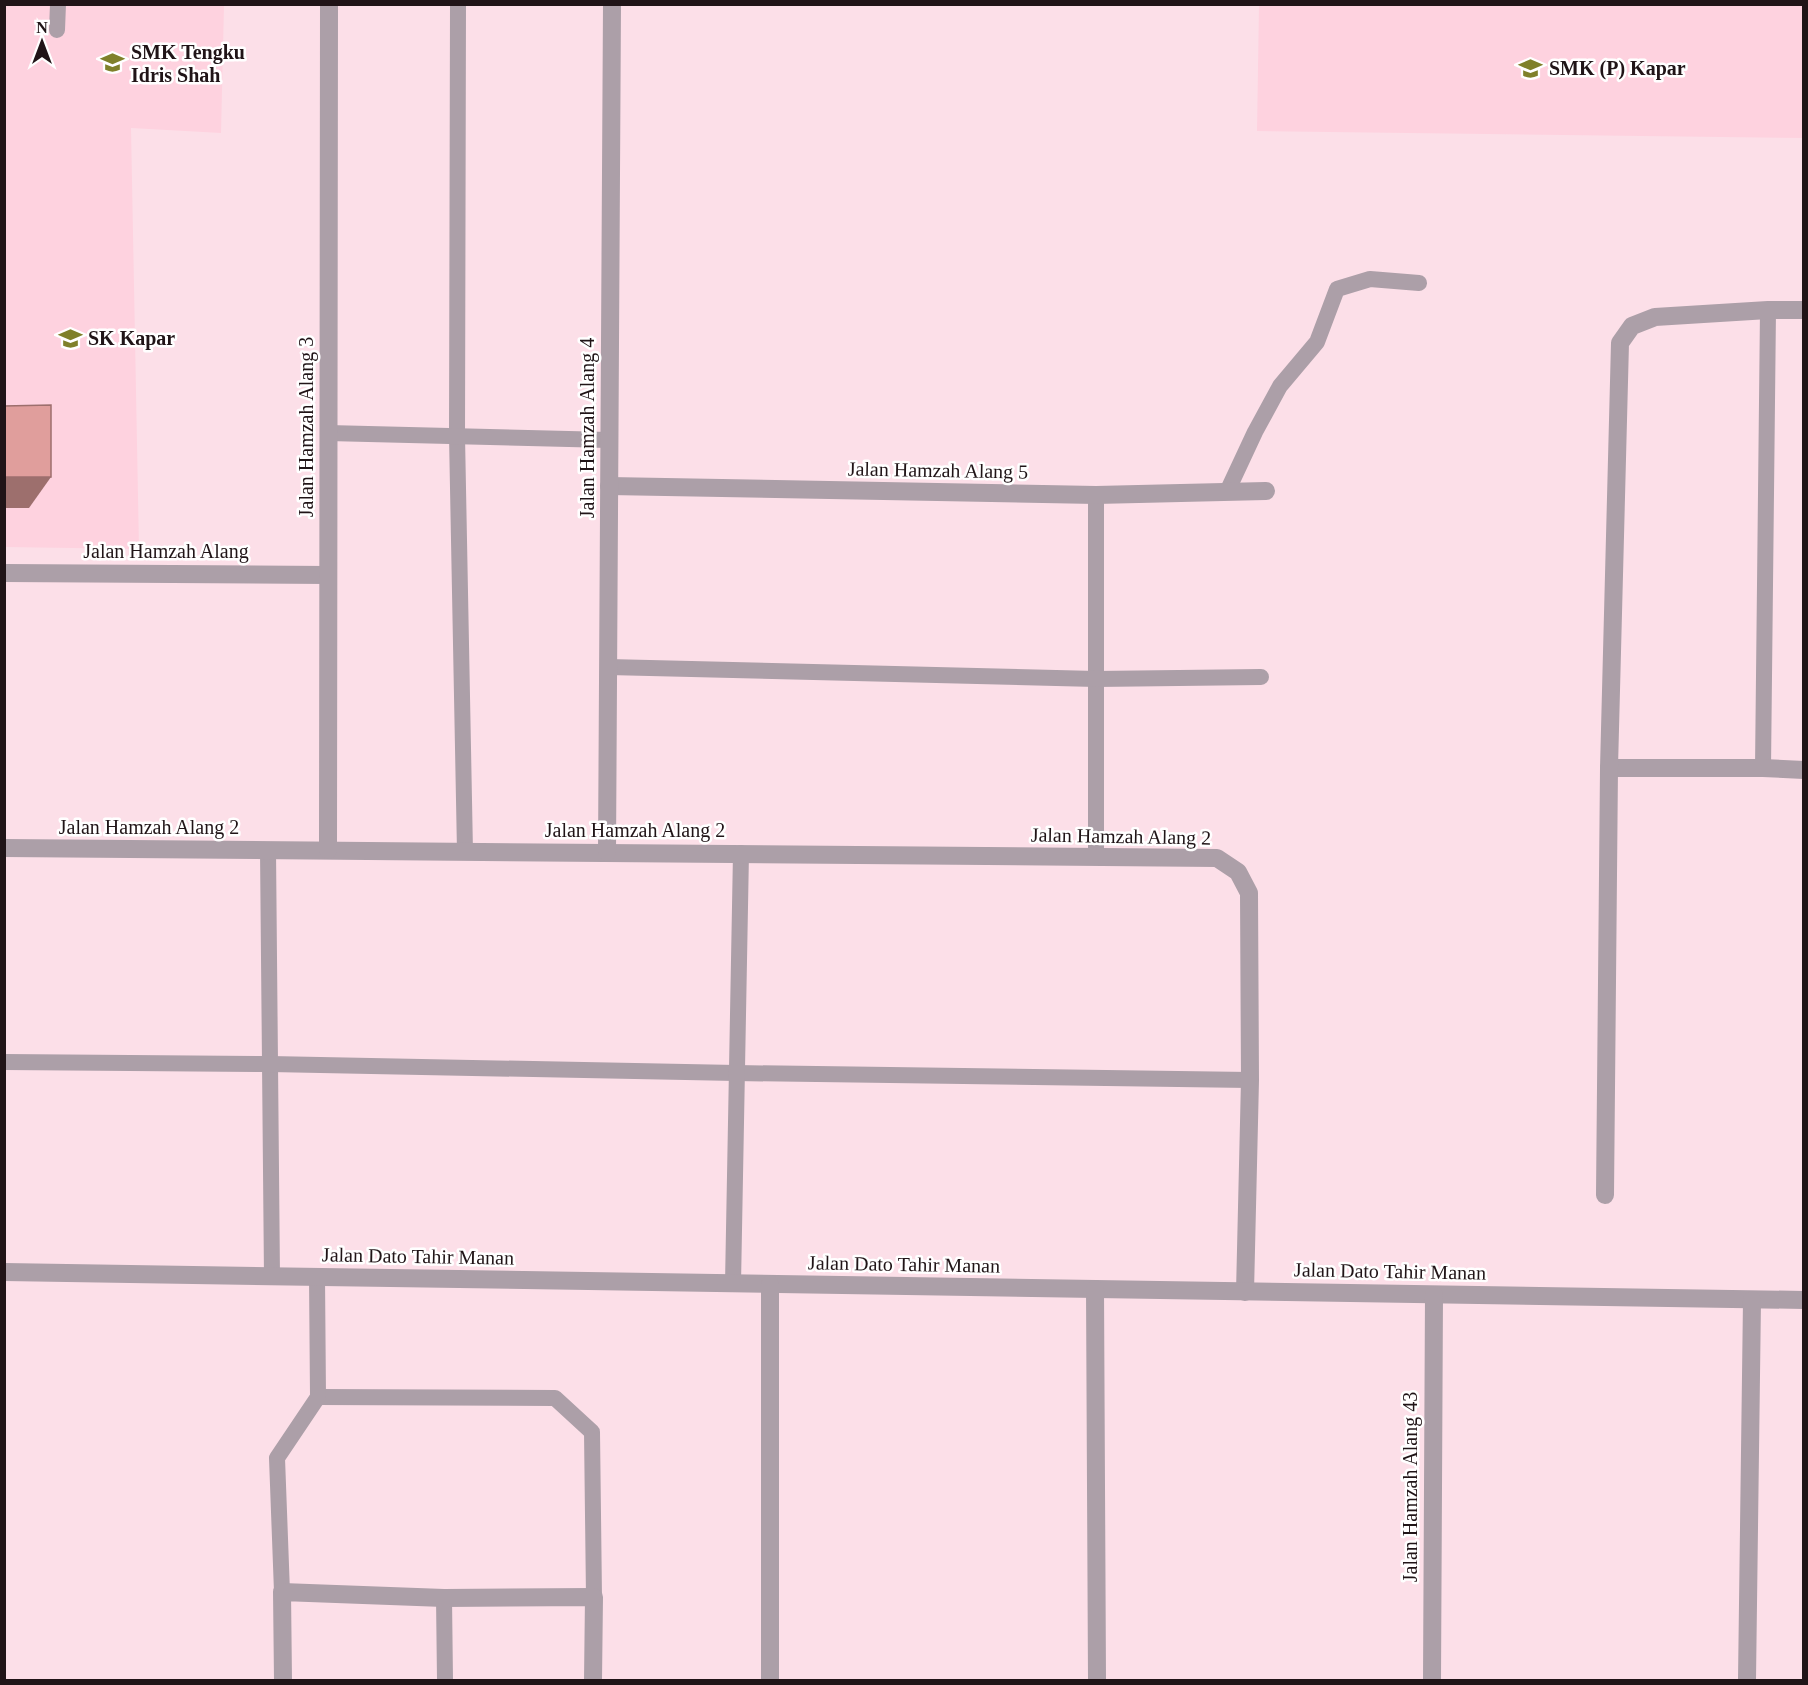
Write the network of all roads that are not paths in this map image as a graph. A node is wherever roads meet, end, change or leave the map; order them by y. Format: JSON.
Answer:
{"nodes":[{"id":1,"x":58,"y":4,"type":"edge"},
{"id":2,"x":328,"y":4,"type":"edge"},
{"id":3,"x":458,"y":4,"type":"edge"},
{"id":4,"x":612,"y":4,"type":"edge"},
{"id":5,"x":57,"y":30,"type":"dead end"},
{"id":6,"x":1419,"y":283,"type":"dead end"},
{"id":7,"x":1768,"y":310,"type":"junction"},
{"id":8,"x":1803,"y":310,"type":"edge"},
{"id":9,"x":328,"y":433,"type":"junction"},
{"id":10,"x":457,"y":436,"type":"junction"},
{"id":11,"x":609,"y":440,"type":"junction"},
{"id":12,"x":609,"y":486,"type":"junction"},
{"id":13,"x":1266,"y":491,"type":"dead end"},
{"id":14,"x":1227,"y":492,"type":"junction"},
{"id":15,"x":1096,"y":495,"type":"junction"},
{"id":16,"x":4,"y":573,"type":"edge"},
{"id":17,"x":328,"y":575,"type":"junction"},
{"id":18,"x":608,"y":667,"type":"junction"},
{"id":19,"x":1261,"y":677,"type":"dead end"},
{"id":20,"x":1096,"y":679,"type":"junction"},
{"id":21,"x":1610,"y":768,"type":"junction"},
{"id":22,"x":1763,"y":768,"type":"junction"},
{"id":23,"x":1803,"y":770,"type":"edge"},
{"id":24,"x":4,"y":848,"type":"edge"},
{"id":25,"x":268,"y":850,"type":"junction"},
{"id":26,"x":328,"y":850,"type":"junction"},
{"id":27,"x":465,"y":852,"type":"junction"},
{"id":28,"x":607,"y":852,"type":"junction"},
{"id":29,"x":741,"y":854,"type":"junction"},
{"id":30,"x":1096,"y":856,"type":"junction"},
{"id":31,"x":4,"y":1062,"type":"edge"},
{"id":32,"x":270,"y":1064,"type":"junction"},
{"id":33,"x":736,"y":1074,"type":"junction"},
{"id":34,"x":1250,"y":1080,"type":"junction"},
{"id":35,"x":1605,"y":1195,"type":"dead end"},
{"id":36,"x":4,"y":1272,"type":"edge"},
{"id":37,"x":272,"y":1277,"type":"junction"},
{"id":38,"x":317,"y":1277,"type":"junction"},
{"id":39,"x":733,"y":1284,"type":"junction"},
{"id":40,"x":770,"y":1284,"type":"junction"},
{"id":41,"x":1095,"y":1289,"type":"junction"},
{"id":42,"x":1245,"y":1292,"type":"junction"},
{"id":43,"x":1434,"y":1295,"type":"junction"},
{"id":44,"x":1752,"y":1299,"type":"junction"},
{"id":45,"x":1803,"y":1300,"type":"edge"},
{"id":46,"x":318,"y":1396,"type":"junction"},
{"id":47,"x":282,"y":1592,"type":"junction"},
{"id":48,"x":594,"y":1597,"type":"junction"},
{"id":49,"x":444,"y":1598,"type":"junction"},
{"id":50,"x":283,"y":1680,"type":"edge"},
{"id":51,"x":445,"y":1680,"type":"edge"},
{"id":52,"x":593,"y":1680,"type":"edge"},
{"id":53,"x":770,"y":1680,"type":"edge"},
{"id":54,"x":1097,"y":1680,"type":"edge"},
{"id":55,"x":1432,"y":1680,"type":"edge"},
{"id":56,"x":1747,"y":1680,"type":"edge"}],
"edges":[{"from":1,"to":5,"type":"lane"},
{"from":2,"to":9,"type":"street","name":"Jalan Hamzah Alang 3"},
{"from":3,"to":10,"type":"lane"},
{"from":4,"to":11,"type":"street","name":"Jalan Hamzah Alang 4"},
{"from":6,"to":14,"type":"lane"},
{"from":7,"to":8,"type":"street"},
{"from":7,"to":21,"type":"street"},
{"from":7,"to":22,"type":"lane"},
{"from":9,"to":10,"type":"lane"},
{"from":9,"to":17,"type":"street","name":"Jalan Hamzah Alang 3"},
{"from":10,"to":11,"type":"lane"},
{"from":10,"to":27,"type":"lane"},
{"from":11,"to":12,"type":"street","name":"Jalan Hamzah Alang 4"},
{"from":12,"to":15,"type":"street","name":"Jalan Hamzah Alang 5"},
{"from":12,"to":18,"type":"street","name":"Jalan Hamzah Alang 4"},
{"from":13,"to":14,"type":"street","name":"Jalan Hamzah Alang 5"},
{"from":14,"to":15,"type":"street","name":"Jalan Hamzah Alang 5"},
{"from":15,"to":20,"type":"lane"},
{"from":16,"to":17,"type":"street","name":"Jalan Hamzah Alang"},
{"from":17,"to":26,"type":"street","name":"Jalan Hamzah Alang 3"},
{"from":18,"to":20,"type":"lane"},
{"from":18,"to":28,"type":"street","name":"Jalan Hamzah Alang 4"},
{"from":19,"to":20,"type":"lane"},
{"from":20,"to":30,"type":"lane"},
{"from":21,"to":22,"type":"street"},
{"from":21,"to":35,"type":"street"},
{"from":22,"to":23,"type":"street"},
{"from":24,"to":25,"type":"street","name":"Jalan Hamzah Alang 2"},
{"from":25,"to":26,"type":"street","name":"Jalan Hamzah Alang 2"},
{"from":25,"to":32,"type":"lane"},
{"from":26,"to":27,"type":"street","name":"Jalan Hamzah Alang 2"},
{"from":27,"to":28,"type":"street","name":"Jalan Hamzah Alang 2"},
{"from":28,"to":29,"type":"street","name":"Jalan Hamzah Alang 2"},
{"from":29,"to":30,"type":"street","name":"Jalan Hamzah Alang 2"},
{"from":29,"to":33,"type":"lane"},
{"from":30,"to":34,"type":"street","name":"Jalan Hamzah Alang 2"},
{"from":31,"to":32,"type":"lane"},
{"from":32,"to":33,"type":"lane"},
{"from":32,"to":37,"type":"lane"},
{"from":33,"to":34,"type":"lane"},
{"from":33,"to":39,"type":"lane"},
{"from":34,"to":42,"type":"street"},
{"from":36,"to":37,"type":"street","name":"Jalan Dato Tahir Manan"},
{"from":37,"to":38,"type":"street","name":"Jalan Dato Tahir Manan"},
{"from":38,"to":39,"type":"street","name":"Jalan Dato Tahir Manan"},
{"from":38,"to":46,"type":"lane"},
{"from":39,"to":40,"type":"street","name":"Jalan Dato Tahir Manan"},
{"from":40,"to":41,"type":"street","name":"Jalan Dato Tahir Manan"},
{"from":40,"to":53,"type":"street"},
{"from":41,"to":42,"type":"street","name":"Jalan Dato Tahir Manan"},
{"from":41,"to":54,"type":"street"},
{"from":42,"to":43,"type":"street","name":"Jalan Dato Tahir Manan"},
{"from":43,"to":44,"type":"street","name":"Jalan Dato Tahir Manan"},
{"from":43,"to":55,"type":"street","name":"Jalan Hamzah Alang 43"},
{"from":44,"to":45,"type":"street","name":"Jalan Dato Tahir Manan"},
{"from":44,"to":56,"type":"street"},
{"from":46,"to":47,"type":"lane"},
{"from":46,"to":48,"type":"lane"},
{"from":47,"to":49,"type":"street"},
{"from":47,"to":50,"type":"street"},
{"from":48,"to":49,"type":"street"},
{"from":48,"to":52,"type":"street"},
{"from":49,"to":51,"type":"lane"}]}
